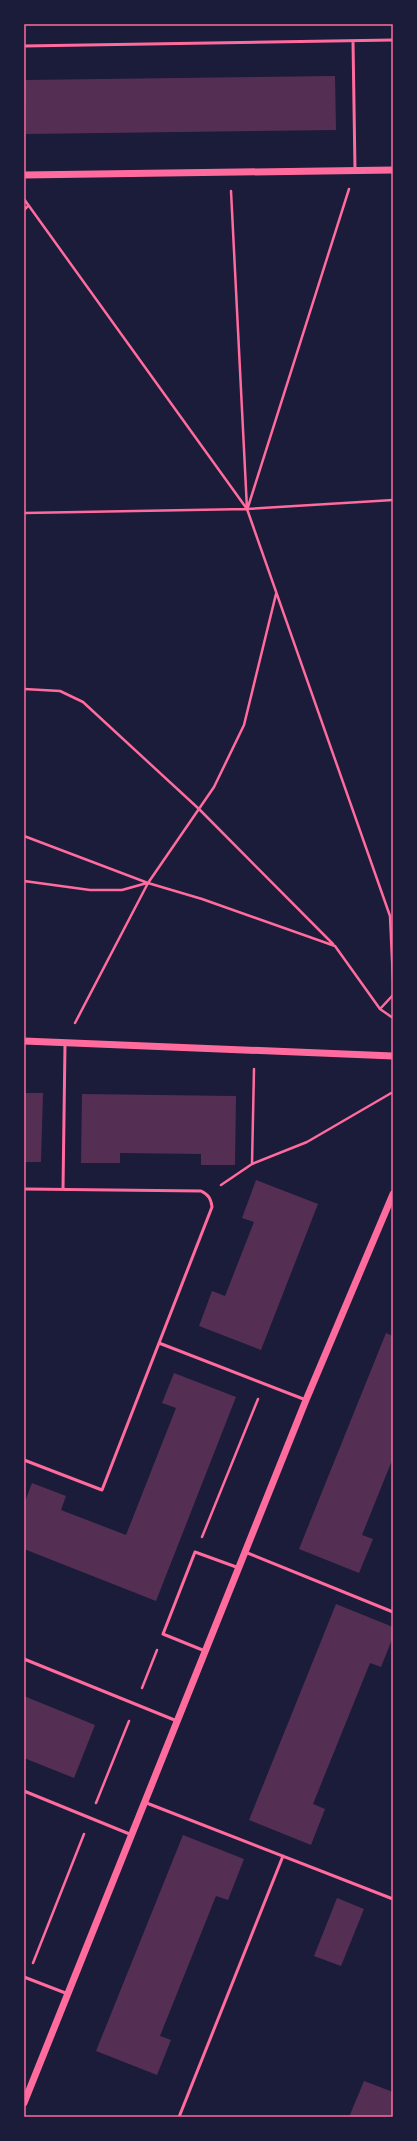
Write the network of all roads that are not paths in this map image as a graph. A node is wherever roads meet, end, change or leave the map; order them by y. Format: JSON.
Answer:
{"nodes":[{"id":1,"x":393,"y":40,"type":"edge"},
{"id":2,"x":352,"y":41,"type":"junction"},
{"id":3,"x":24,"y":46,"type":"edge"},
{"id":4,"x":355,"y":170,"type":"junction"},
{"id":5,"x":393,"y":170,"type":"edge"},
{"id":6,"x":24,"y":175,"type":"edge"},
{"id":7,"x":24,"y":1041,"type":"edge"},
{"id":8,"x":66,"y":1042,"type":"junction"},
{"id":9,"x":393,"y":1056,"type":"edge"},
{"id":10,"x":24,"y":1189,"type":"edge"},
{"id":11,"x":63,"y":1189,"type":"junction"},
{"id":12,"x":393,"y":1194,"type":"edge"},
{"id":13,"x":159,"y":1343,"type":"junction"},
{"id":14,"x":306,"y":1400,"type":"junction"},
{"id":15,"x":24,"y":1460,"type":"edge"},
{"id":16,"x":245,"y":1552,"type":"junction"},
{"id":17,"x":238,"y":1568,"type":"junction"},
{"id":18,"x":393,"y":1612,"type":"edge"},
{"id":19,"x":205,"y":1651,"type":"junction"},
{"id":20,"x":24,"y":1659,"type":"edge"},
{"id":21,"x":177,"y":1721,"type":"junction"},
{"id":22,"x":24,"y":1791,"type":"edge"},
{"id":23,"x":144,"y":1802,"type":"junction"},
{"id":24,"x":132,"y":1835,"type":"junction"},
{"id":25,"x":283,"y":1856,"type":"junction"},
{"id":26,"x":393,"y":1899,"type":"edge"},
{"id":27,"x":24,"y":1977,"type":"edge"},
{"id":28,"x":68,"y":1994,"type":"junction"},
{"id":29,"x":24,"y":2103,"type":"edge"},
{"id":30,"x":179,"y":2117,"type":"edge"}],
"edges":[{"from":1,"to":2,"type":"lane"},
{"from":2,"to":3,"type":"lane"},
{"from":2,"to":4,"type":"lane"},
{"from":4,"to":5,"type":"street"},
{"from":4,"to":6,"type":"street"},
{"from":7,"to":8,"type":"street"},
{"from":8,"to":9,"type":"street"},
{"from":8,"to":11,"type":"lane"},
{"from":10,"to":11,"type":"lane"},
{"from":11,"to":13,"type":"lane"},
{"from":12,"to":14,"type":"street"},
{"from":13,"to":14,"type":"lane"},
{"from":13,"to":15,"type":"lane"},
{"from":14,"to":16,"type":"street"},
{"from":16,"to":17,"type":"street"},
{"from":16,"to":18,"type":"lane"},
{"from":17,"to":19,"type":"street"},
{"from":17,"to":19,"type":"lane"},
{"from":19,"to":21,"type":"street"},
{"from":20,"to":21,"type":"lane"},
{"from":21,"to":23,"type":"street"},
{"from":22,"to":24,"type":"lane"},
{"from":23,"to":24,"type":"street"},
{"from":23,"to":25,"type":"lane"},
{"from":24,"to":28,"type":"street"},
{"from":25,"to":26,"type":"lane"},
{"from":25,"to":30,"type":"lane"},
{"from":27,"to":28,"type":"lane"},
{"from":28,"to":29,"type":"street"}]}
